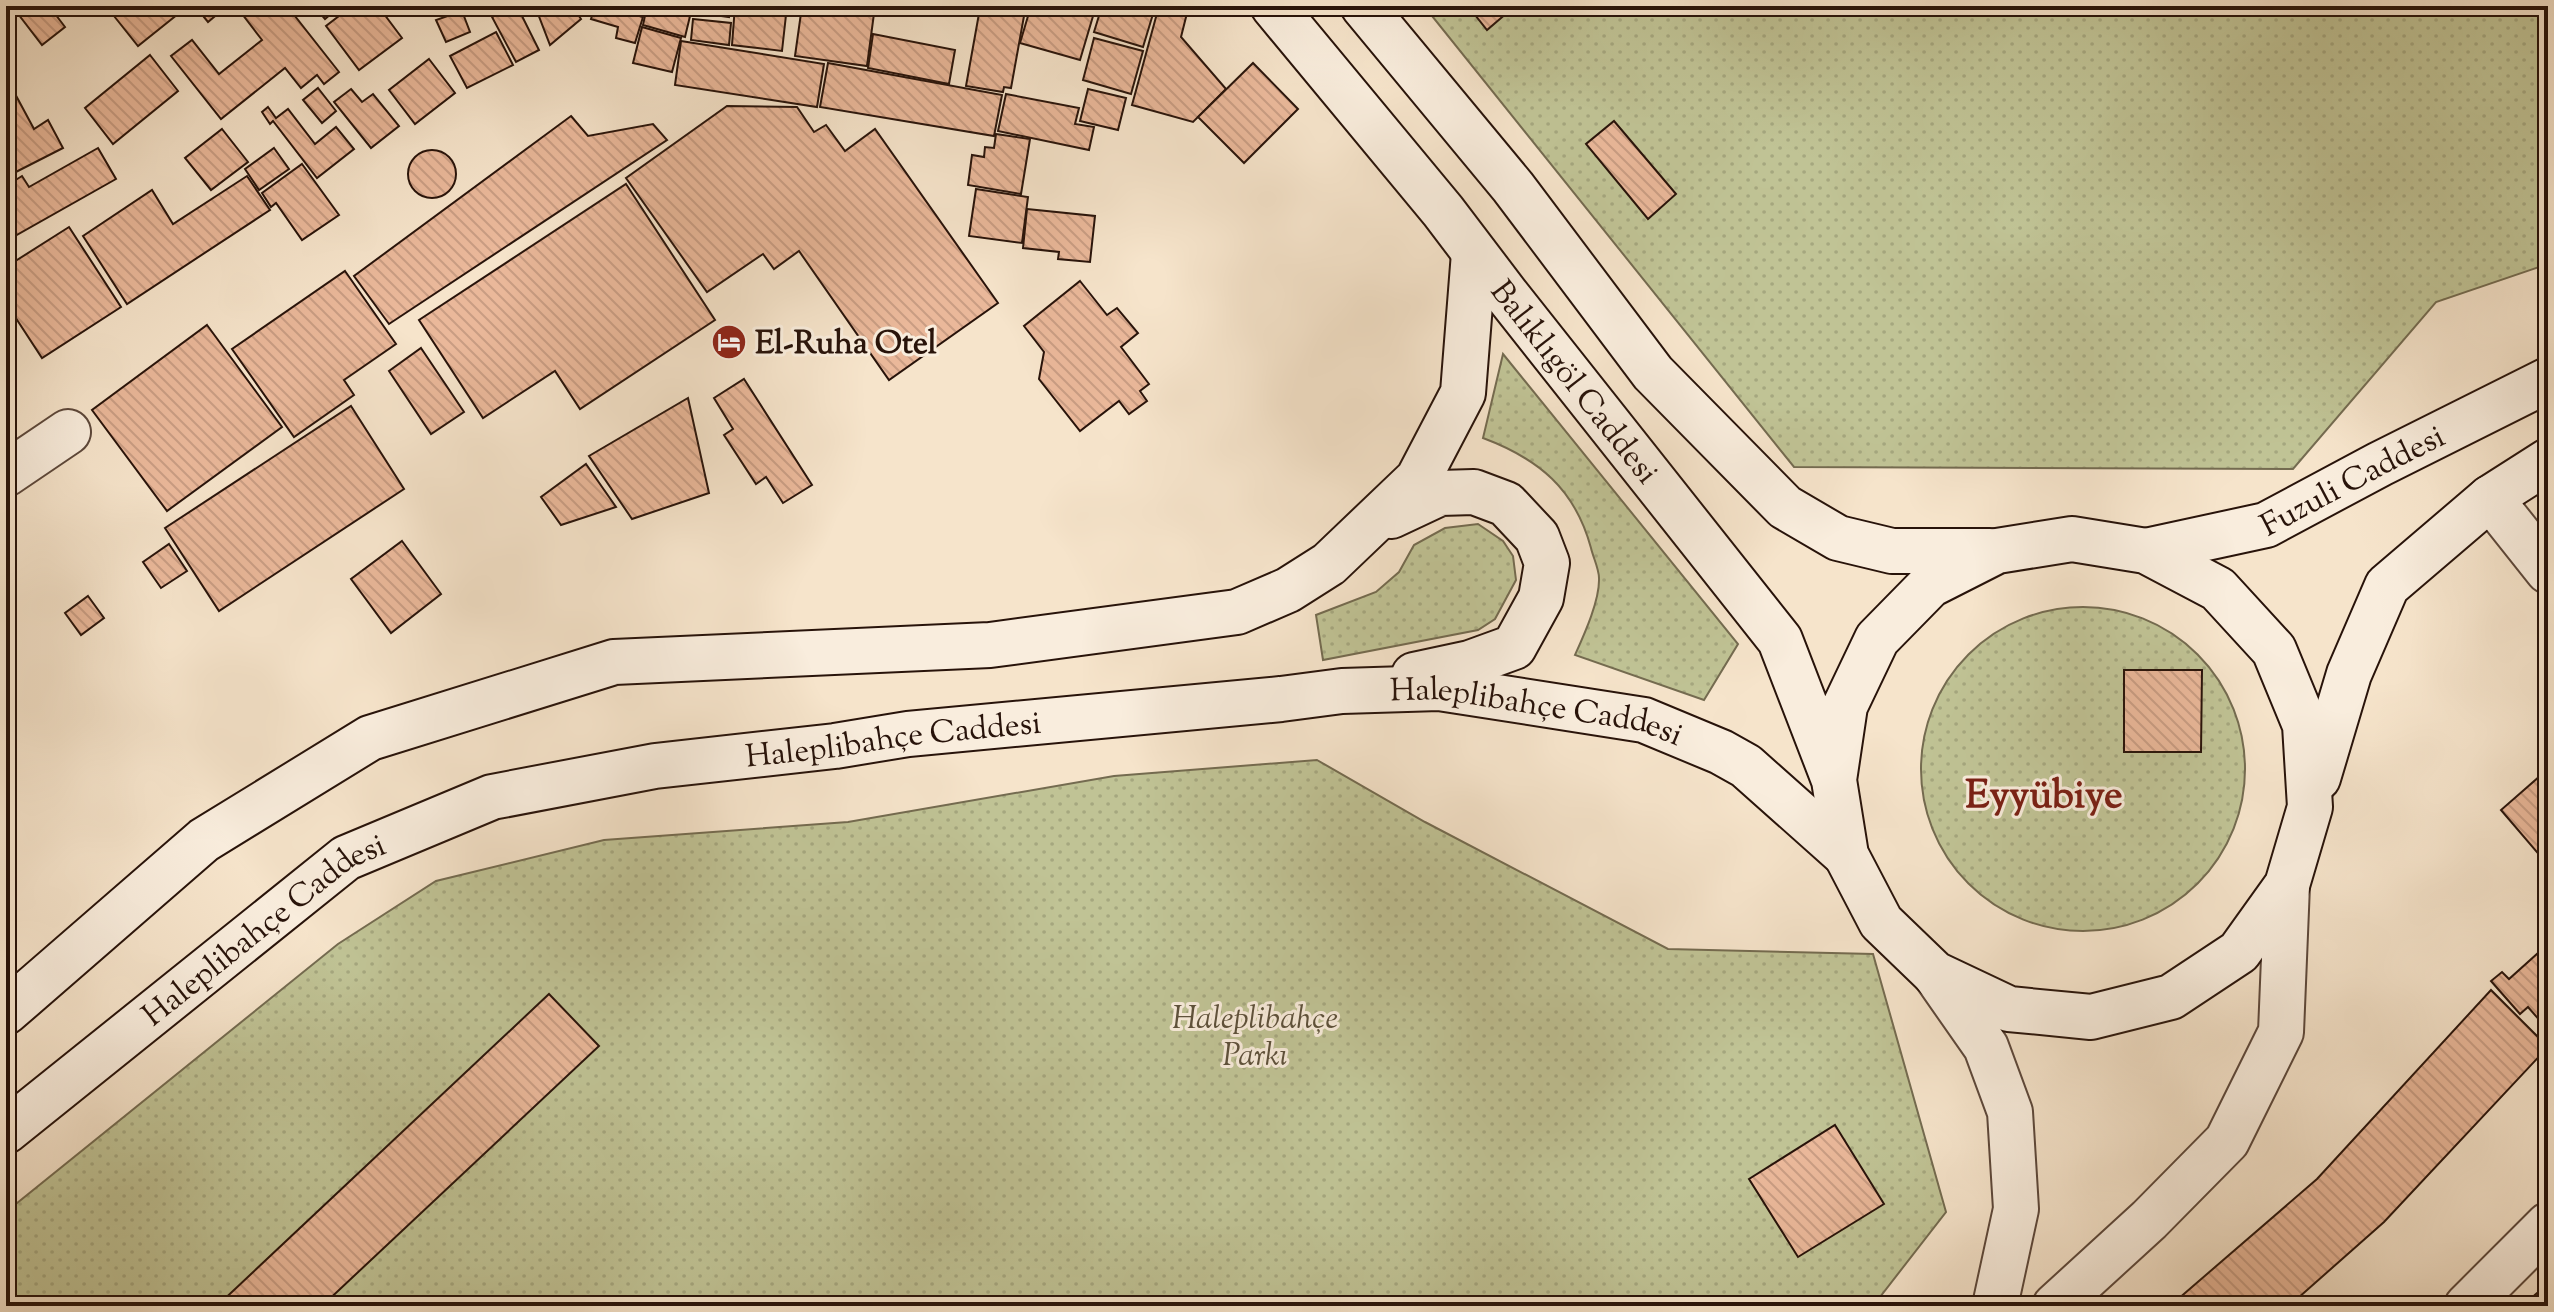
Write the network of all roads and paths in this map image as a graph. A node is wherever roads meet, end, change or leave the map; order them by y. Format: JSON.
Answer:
{"nodes":[{"id":1,"x":1273,"y":6,"type":"edge"},
{"id":2,"x":1363,"y":6,"type":"edge"},
{"id":3,"x":1474,"y":253,"type":"junction"},
{"id":4,"x":2548,"y":380,"type":"edge"},
{"id":5,"x":68,"y":432,"type":"dead end"},
{"id":6,"x":2548,"y":461,"type":"edge"},
{"id":7,"x":6,"y":474,"type":"edge"},
{"id":8,"x":2490,"y":498,"type":"junction"},
{"id":9,"x":1368,"y":526,"type":"junction"},
{"id":10,"x":1997,"y":551,"type":"junction"},
{"id":11,"x":2146,"y":551,"type":"junction"},
{"id":12,"x":2548,"y":571,"type":"edge"},
{"id":13,"x":1342,"y":691,"type":"junction"},
{"id":14,"x":1834,"y":780,"type":"junction"},
{"id":15,"x":2310,"y":807,"type":"junction"},
{"id":16,"x":1846,"y":855,"type":"junction"},
{"id":17,"x":2287,"y":885,"type":"junction"},
{"id":18,"x":1935,"y":974,"type":"junction"},
{"id":19,"x":6,"y":1012,"type":"edge"},
{"id":20,"x":6,"y":1131,"type":"edge"},
{"id":21,"x":2548,"y":1225,"type":"edge"},
{"id":22,"x":1995,"y":1306,"type":"edge"},
{"id":23,"x":2055,"y":1306,"type":"edge"},
{"id":24,"x":2467,"y":1306,"type":"edge"}],
"edges":[{"from":1,"to":3,"type":"main road","name":"Balıklıgöl Caddesi"},
{"from":2,"to":10,"type":"main road","name":"Balıklıgöl Caddesi"},
{"from":3,"to":9,"type":"main road"},
{"from":3,"to":14,"type":"main road","name":"Balıklıgöl Caddesi"},
{"from":4,"to":11,"type":"main road","name":"Fuzuli Caddesi"},
{"from":5,"to":7,"type":"main road"},
{"from":6,"to":8,"type":"main road"},
{"from":8,"to":12,"type":"main road"},
{"from":8,"to":15,"type":"main road"},
{"from":9,"to":13,"type":"main road"},
{"from":9,"to":19,"type":"main road"},
{"from":10,"to":11,"type":"main road"},
{"from":10,"to":14,"type":"main road"},
{"from":11,"to":15,"type":"main road"},
{"from":13,"to":16,"type":"main road","name":"Haleplibahçe Caddesi"},
{"from":13,"to":20,"type":"main road","name":"Haleplibahçe Caddesi"},
{"from":14,"to":16,"type":"main road"},
{"from":15,"to":17,"type":"main road"},
{"from":16,"to":18,"type":"main road"},
{"from":17,"to":18,"type":"main road"},
{"from":17,"to":23,"type":"main road"},
{"from":18,"to":22,"type":"main road"},
{"from":21,"to":24,"type":"main road"}]}
